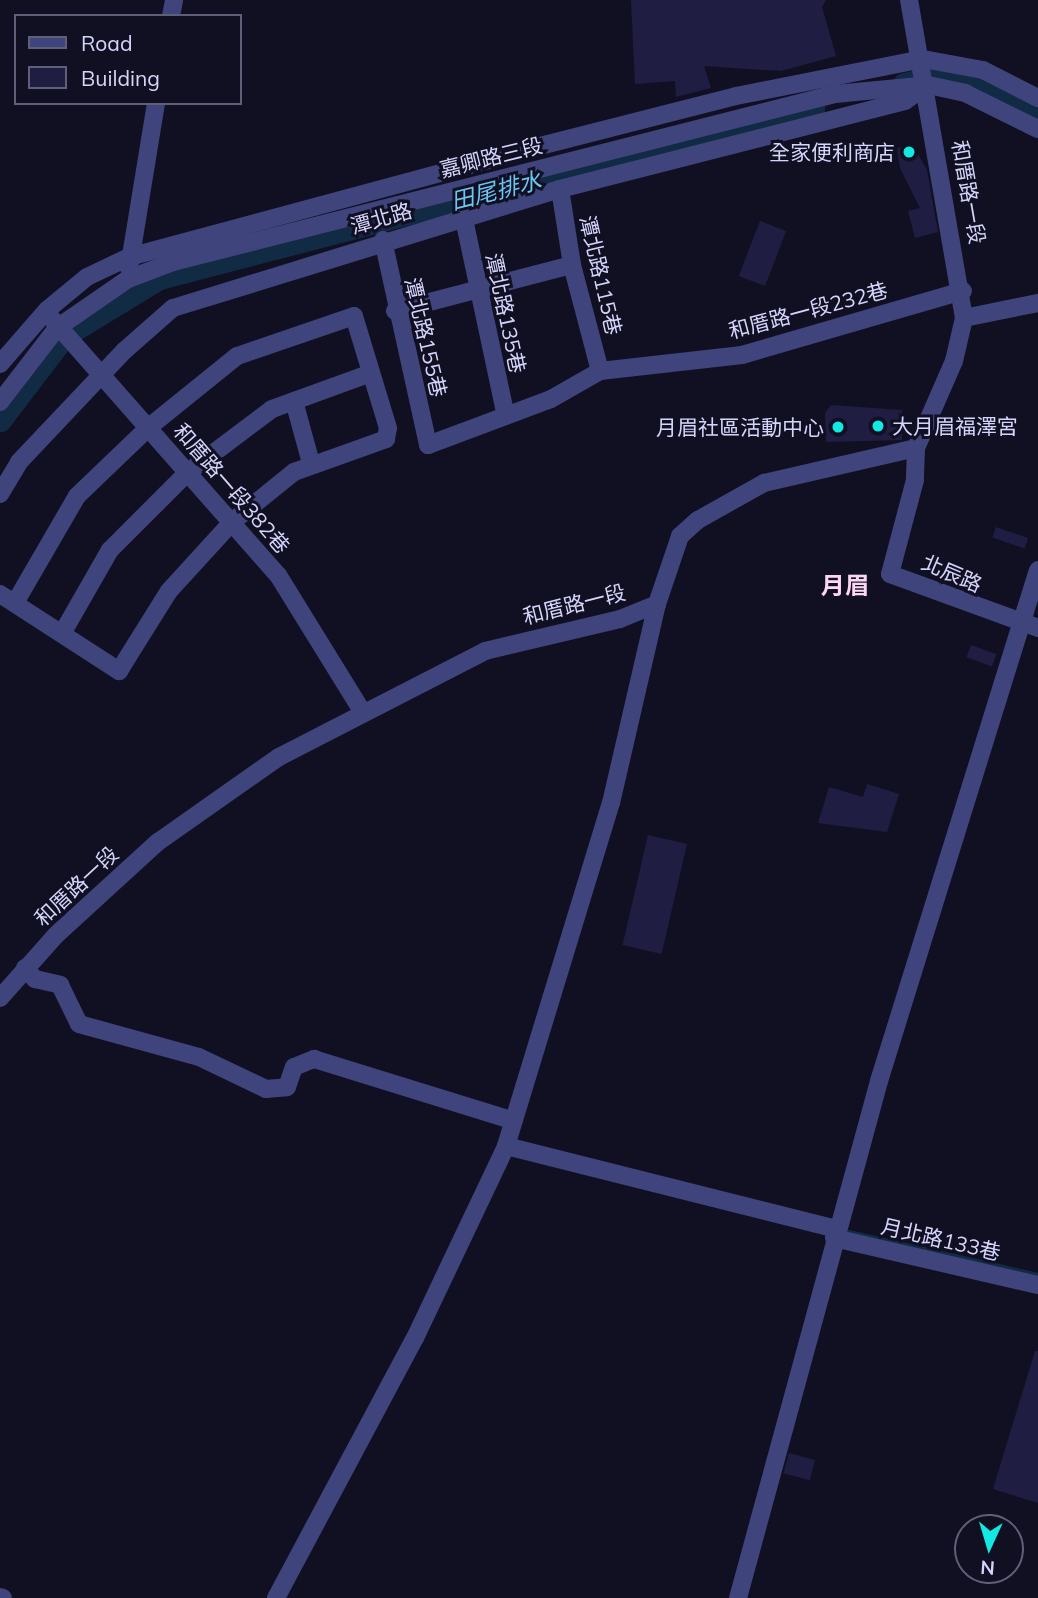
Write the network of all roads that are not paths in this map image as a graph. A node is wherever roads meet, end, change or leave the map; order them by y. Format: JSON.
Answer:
{"nodes":[{"id":1,"x":909,"y":0,"type":"edge"},
{"id":2,"x":925,"y":71,"type":"junction"},
{"id":3,"x":1038,"y":98,"type":"edge"},
{"id":4,"x":156,"y":105,"type":"edge"},
{"id":5,"x":1038,"y":129,"type":"edge"},
{"id":6,"x":559,"y":189,"type":"junction"},
{"id":7,"x":464,"y":219,"type":"junction"},
{"id":8,"x":383,"y":240,"type":"junction"},
{"id":9,"x":129,"y":257,"type":"junction"},
{"id":10,"x":572,"y":265,"type":"junction"},
{"id":11,"x":128,"y":279,"type":"junction"},
{"id":12,"x":963,"y":291,"type":"junction"},
{"id":13,"x":478,"y":294,"type":"junction"},
{"id":14,"x":1038,"y":303,"type":"edge"},
{"id":15,"x":47,"y":310,"type":"junction"},
{"id":16,"x":395,"y":311,"type":"junction"},
{"id":17,"x":964,"y":318,"type":"junction"},
{"id":18,"x":57,"y":328,"type":"junction"},
{"id":19,"x":0,"y":364,"type":"edge"},
{"id":20,"x":600,"y":371,"type":"junction"},
{"id":21,"x":371,"y":373,"type":"junction"},
{"id":22,"x":101,"y":374,"type":"junction"},
{"id":23,"x":294,"y":401,"type":"junction"},
{"id":24,"x":0,"y":402,"type":"edge"},
{"id":25,"x":506,"y":416,"type":"junction"},
{"id":26,"x":149,"y":427,"type":"junction"},
{"id":27,"x":428,"y":445,"type":"joint"},
{"id":28,"x":916,"y":448,"type":"junction"},
{"id":29,"x":311,"y":463,"type":"junction"},
{"id":30,"x":187,"y":472,"type":"junction"},
{"id":31,"x":0,"y":494,"type":"edge"},
{"id":32,"x":232,"y":522,"type":"junction"},
{"id":33,"x":1038,"y":570,"type":"edge"},
{"id":34,"x":7,"y":599,"type":"edge"},
{"id":35,"x":657,"y":604,"type":"junction"},
{"id":36,"x":1031,"y":627,"type":"edge"},
{"id":37,"x":64,"y":632,"type":"junction"},
{"id":38,"x":362,"y":711,"type":"junction"},
{"id":39,"x":25,"y":968,"type":"junction"},
{"id":40,"x":0,"y":998,"type":"edge"},
{"id":41,"x":514,"y":1121,"type":"junction"},
{"id":42,"x":506,"y":1146,"type":"junction"},
{"id":43,"x":836,"y":1233,"type":"junction"},
{"id":44,"x":1038,"y":1285,"type":"edge"},
{"id":45,"x":276,"y":1598,"type":"edge"},
{"id":46,"x":738,"y":1598,"type":"edge"}],
"edges":[{"from":1,"to":2,"type":"street","name":"和厝路一段"},
{"from":2,"to":3,"type":"street","name":"嘉卿路三段"},
{"from":2,"to":5,"type":"street","name":"嘉卿路三段"},
{"from":2,"to":6,"type":"street","name":"潭北路"},
{"from":2,"to":9,"type":"street","name":"嘉卿路三段"},
{"from":2,"to":11,"type":"street","name":"嘉卿路三段"},
{"from":2,"to":12,"type":"street","name":"和厝路一段"},
{"from":4,"to":9,"type":"street"},
{"from":6,"to":7,"type":"street","name":"潭北路"},
{"from":6,"to":10,"type":"street","name":"潭北路115巷"},
{"from":7,"to":8,"type":"street","name":"潭北路"},
{"from":7,"to":13,"type":"street","name":"潭北路135巷"},
{"from":8,"to":16,"type":"street","name":"潭北路155巷"},
{"from":8,"to":22,"type":"street","name":"潭北路"},
{"from":9,"to":11,"type":"street"},
{"from":9,"to":15,"type":"street","name":"嘉卿路三段"},
{"from":10,"to":13,"type":"street"},
{"from":10,"to":20,"type":"street","name":"潭北路115巷"},
{"from":11,"to":18,"type":"street","name":"嘉卿路三段"},
{"from":12,"to":17,"type":"street","name":"和厝路一段"},
{"from":12,"to":20,"type":"street","name":"和厝路一段232巷"},
{"from":13,"to":16,"type":"street"},
{"from":13,"to":25,"type":"street","name":"潭北路135巷"},
{"from":14,"to":17,"type":"street"},
{"from":15,"to":18,"type":"street","name":"和厝路一段382巷"},
{"from":15,"to":19,"type":"street","name":"嘉卿路三段"},
{"from":16,"to":27,"type":"street","name":"潭北路155巷"},
{"from":17,"to":28,"type":"street","name":"和厝路一段"},
{"from":18,"to":22,"type":"street","name":"和厝路一段382巷"},
{"from":18,"to":24,"type":"street","name":"嘉卿路三段"},
{"from":20,"to":25,"type":"street","name":"和厝路一段232巷"},
{"from":21,"to":23,"type":"street"},
{"from":21,"to":26,"type":"street"},
{"from":21,"to":29,"type":"street"},
{"from":22,"to":26,"type":"street","name":"和厝路一段382巷"},
{"from":22,"to":31,"type":"street","name":"潭北路"},
{"from":23,"to":29,"type":"street"},
{"from":23,"to":30,"type":"street"},
{"from":25,"to":27,"type":"street","name":"和厝路一段232巷"},
{"from":26,"to":30,"type":"street","name":"和厝路一段382巷"},
{"from":26,"to":34,"type":"street"},
{"from":28,"to":35,"type":"street","name":"和厝路一段"},
{"from":28,"to":36,"type":"street","name":"北辰路"},
{"from":29,"to":32,"type":"street"},
{"from":30,"to":32,"type":"street","name":"和厝路一段382巷"},
{"from":30,"to":37,"type":"street"},
{"from":32,"to":37,"type":"street"},
{"from":32,"to":38,"type":"street","name":"和厝路一段382巷"},
{"from":33,"to":36,"type":"street"},
{"from":34,"to":37,"type":"street"},
{"from":35,"to":38,"type":"street","name":"和厝路一段"},
{"from":35,"to":41,"type":"street"},
{"from":36,"to":43,"type":"street"},
{"from":38,"to":39,"type":"street","name":"和厝路一段"},
{"from":39,"to":40,"type":"street","name":"和厝路一段"},
{"from":39,"to":41,"type":"street"},
{"from":41,"to":42,"type":"street"},
{"from":42,"to":43,"type":"street","name":"月北路133巷"},
{"from":42,"to":45,"type":"street"},
{"from":43,"to":44,"type":"street","name":"月北路133巷"},
{"from":43,"to":46,"type":"street"}]}
